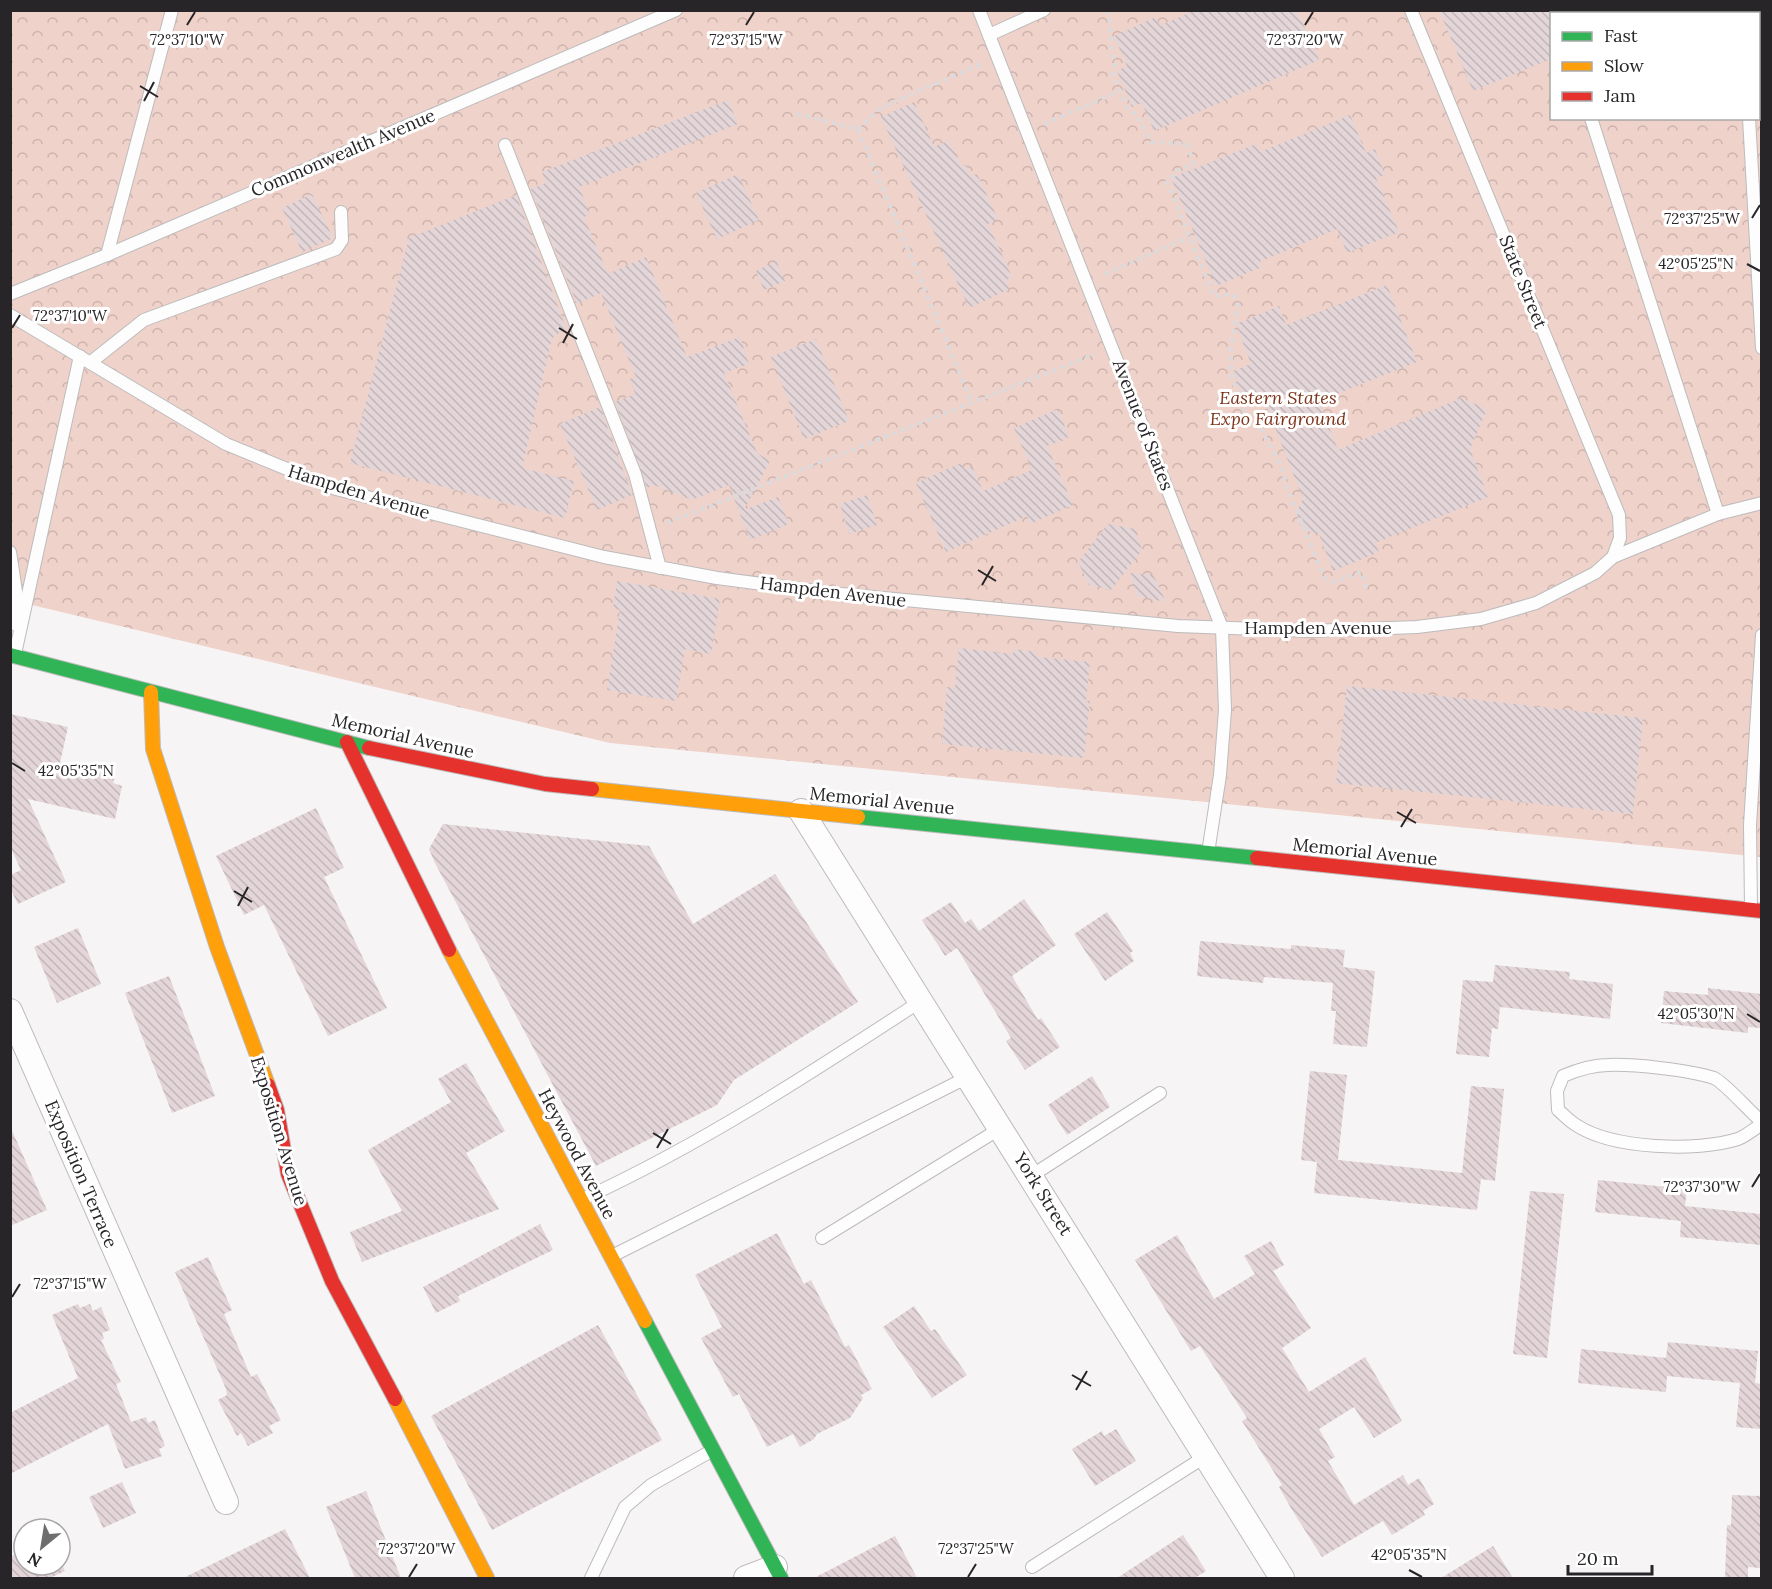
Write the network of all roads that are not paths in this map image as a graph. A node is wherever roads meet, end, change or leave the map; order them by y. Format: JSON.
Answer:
{"nodes":[{"id":1,"x":172,"y":10,"type":"edge"},
{"id":2,"x":676,"y":10,"type":"edge"},
{"id":3,"x":979,"y":10,"type":"edge"},
{"id":4,"x":1044,"y":10,"type":"edge"},
{"id":5,"x":1410,"y":10,"type":"edge"},
{"id":6,"x":989,"y":35,"type":"junction"},
{"id":7,"x":1592,"y":120,"type":"edge"},
{"id":8,"x":1749,"y":120,"type":"edge"},
{"id":9,"x":505,"y":145,"type":"dead end"},
{"id":10,"x":341,"y":212,"type":"dead end"},
{"id":11,"x":107,"y":255,"type":"junction"},
{"id":12,"x":10,"y":294,"type":"edge"},
{"id":13,"x":10,"y":315,"type":"edge"},
{"id":14,"x":1761,"y":348,"type":"edge"},
{"id":15,"x":86,"y":359,"type":"junction"},
{"id":16,"x":1761,"y":503,"type":"edge"},
{"id":17,"x":1718,"y":514,"type":"junction"},
{"id":18,"x":10,"y":552,"type":"edge"},
{"id":19,"x":1613,"y":557,"type":"junction"},
{"id":20,"x":660,"y":568,"type":"junction"},
{"id":21,"x":1222,"y":628,"type":"junction"},
{"id":22,"x":1761,"y":635,"type":"edge"},
{"id":23,"x":13,"y":656,"type":"edge"},
{"id":24,"x":151,"y":692,"type":"junction"},
{"id":25,"x":347,"y":742,"type":"junction"},
{"id":26,"x":801,"y":811,"type":"junction"},
{"id":27,"x":1208,"y":854,"type":"junction"},
{"id":28,"x":1756,"y":910,"type":"edge"},
{"id":29,"x":921,"y":1001,"type":"junction"},
{"id":30,"x":10,"y":1011,"type":"edge"},
{"id":31,"x":968,"y":1077,"type":"junction"},
{"id":32,"x":1160,"y":1093,"type":"dead end"},
{"id":33,"x":1761,"y":1123,"type":"edge"},
{"id":34,"x":1001,"y":1128,"type":"junction"},
{"id":35,"x":1031,"y":1176,"type":"junction"},
{"id":36,"x":581,"y":1200,"type":"junction"},
{"id":37,"x":822,"y":1238,"type":"dead end"},
{"id":38,"x":611,"y":1257,"type":"junction"},
{"id":39,"x":713,"y":1450,"type":"junction"},
{"id":40,"x":1206,"y":1456,"type":"junction"},
{"id":41,"x":226,"y":1502,"type":"dead end"},
{"id":42,"x":1032,"y":1568,"type":"dead end"},
{"id":43,"x":778,"y":1573,"type":"edge"},
{"id":44,"x":487,"y":1578,"type":"edge"},
{"id":45,"x":591,"y":1578,"type":"edge"},
{"id":46,"x":746,"y":1578,"type":"edge"},
{"id":47,"x":1282,"y":1578,"type":"edge"}],
"edges":[{"from":1,"to":11,"type":"lane"},
{"from":2,"to":11,"type":"lane","name":"Commonwealth Avenue"},
{"from":3,"to":6,"type":"lane","name":"Avenue of States"},
{"from":4,"to":6,"type":"lane"},
{"from":5,"to":19,"type":"lane","name":"State Street"},
{"from":6,"to":21,"type":"lane","name":"Avenue of States"},
{"from":7,"to":17,"type":"lane"},
{"from":8,"to":14,"type":"lane"},
{"from":9,"to":20,"type":"lane"},
{"from":10,"to":15,"type":"lane"},
{"from":11,"to":12,"type":"lane","name":"Commonwealth Avenue"},
{"from":13,"to":15,"type":"lane","name":"Hampden Avenue"},
{"from":15,"to":20,"type":"lane","name":"Hampden Avenue"},
{"from":15,"to":23,"type":"lane"},
{"from":16,"to":17,"type":"lane","name":"Hampden Avenue"},
{"from":17,"to":19,"type":"lane","name":"Hampden Avenue"},
{"from":18,"to":23,"type":"lane"},
{"from":19,"to":21,"type":"lane","name":"Hampden Avenue"},
{"from":20,"to":21,"type":"lane","name":"Hampden Avenue"},
{"from":21,"to":27,"type":"lane","name":"Avenue of States"},
{"from":22,"to":28,"type":"lane"},
{"from":23,"to":24,"type":"street","name":"Memorial Avenue"},
{"from":24,"to":25,"type":"street","name":"Memorial Avenue"},
{"from":24,"to":44,"type":"street","name":"Exposition Avenue"},
{"from":25,"to":26,"type":"street","name":"Memorial Avenue"},
{"from":25,"to":36,"type":"street","name":"Heywood Avenue"},
{"from":26,"to":27,"type":"street","name":"Memorial Avenue"},
{"from":26,"to":29,"type":"street","name":"York Street"},
{"from":27,"to":28,"type":"street","name":"Memorial Avenue"},
{"from":29,"to":31,"type":"street","name":"York Street"},
{"from":29,"to":36,"type":"lane"},
{"from":30,"to":41,"type":"street","name":"Exposition Terrace"},
{"from":31,"to":34,"type":"street","name":"York Street"},
{"from":31,"to":38,"type":"lane"},
{"from":32,"to":35,"type":"lane"},
{"from":33,"to":33,"type":"lane"},
{"from":34,"to":35,"type":"street","name":"York Street"},
{"from":34,"to":37,"type":"lane"},
{"from":35,"to":40,"type":"street","name":"York Street"},
{"from":36,"to":38,"type":"street","name":"Heywood Avenue"},
{"from":38,"to":39,"type":"street","name":"Heywood Avenue"},
{"from":39,"to":43,"type":"street","name":"Heywood Avenue"},
{"from":39,"to":45,"type":"lane"},
{"from":40,"to":42,"type":"lane"},
{"from":40,"to":47,"type":"street","name":"York Street"},
{"from":43,"to":46,"type":"street"}]}
